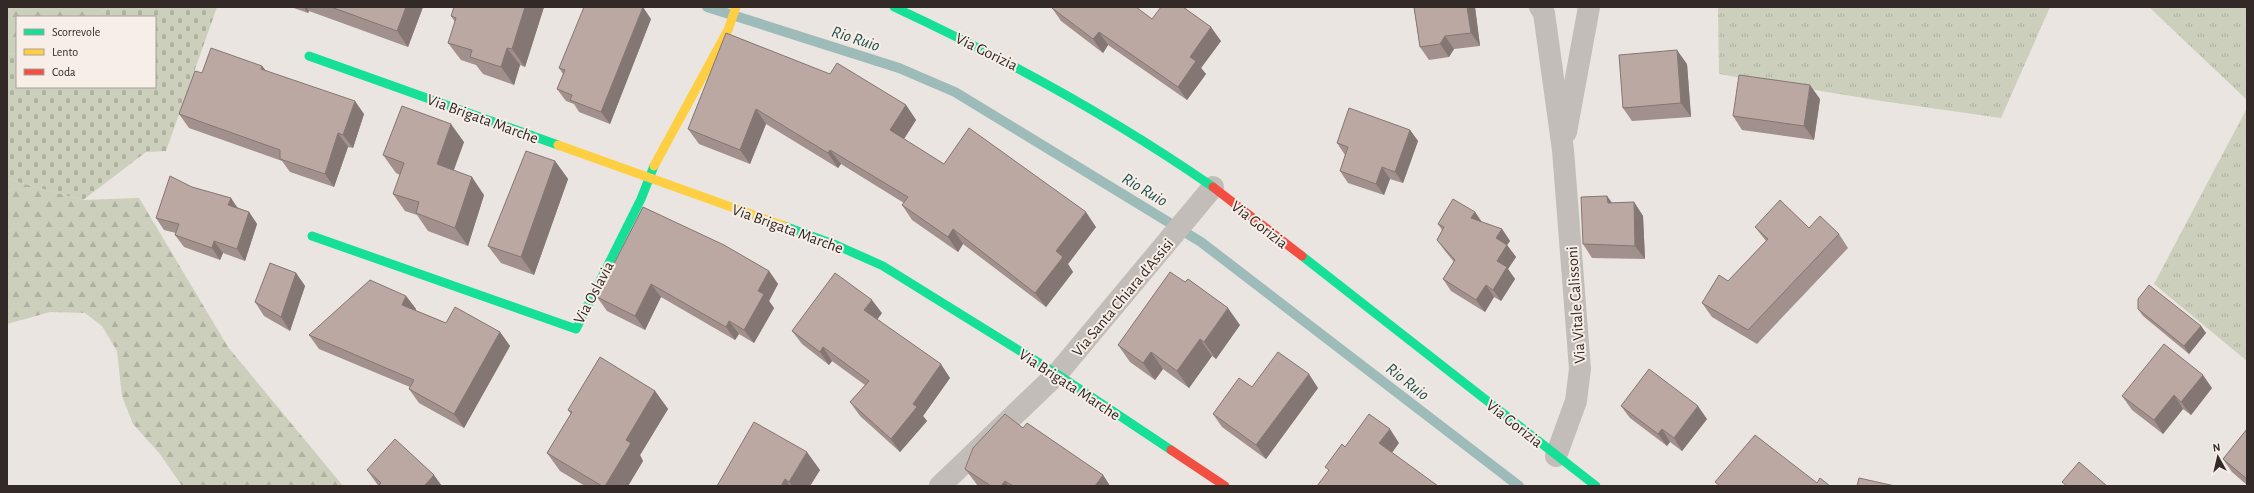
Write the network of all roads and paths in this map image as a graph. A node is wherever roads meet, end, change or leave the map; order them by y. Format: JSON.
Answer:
{"nodes":[{"id":1,"x":736,"y":7,"type":"edge"},
{"id":2,"x":894,"y":7,"type":"edge"},
{"id":3,"x":1540,"y":7,"type":"edge"},
{"id":4,"x":1589,"y":7,"type":"edge"},
{"id":5,"x":309,"y":56,"type":"dead end"},
{"id":6,"x":1563,"y":150,"type":"junction"},
{"id":7,"x":648,"y":177,"type":"junction"},
{"id":8,"x":1213,"y":187,"type":"junction"},
{"id":9,"x":312,"y":236,"type":"dead end"},
{"id":10,"x":1057,"y":374,"type":"junction"},
{"id":11,"x":1556,"y":456,"type":"junction"},
{"id":12,"x":940,"y":486,"type":"edge"},
{"id":13,"x":1225,"y":486,"type":"edge"},
{"id":14,"x":1596,"y":486,"type":"edge"}],
"edges":[{"from":1,"to":7,"type":"street","name":"Via Oslavia"},
{"from":2,"to":8,"type":"street","name":"Via Gorizia"},
{"from":3,"to":6,"type":"street","name":"Via Vitale Calissoni"},
{"from":4,"to":6,"type":"street","name":"Via Vitale Calissoni"},
{"from":5,"to":7,"type":"street","name":"Via Brigata Marche"},
{"from":6,"to":11,"type":"street","name":"Via Vitale Calissoni"},
{"from":7,"to":9,"type":"street","name":"Via Oslavia"},
{"from":7,"to":10,"type":"street","name":"Via Brigata Marche"},
{"from":8,"to":10,"type":"street","name":"Via Santa Chiara d'Assisi"},
{"from":8,"to":11,"type":"street","name":"Via Gorizia"},
{"from":10,"to":12,"type":"street","name":"Via Santa Chiara d'Assisi"},
{"from":10,"to":13,"type":"street","name":"Via Brigata Marche"},
{"from":11,"to":14,"type":"street","name":"Via Gorizia"}]}
